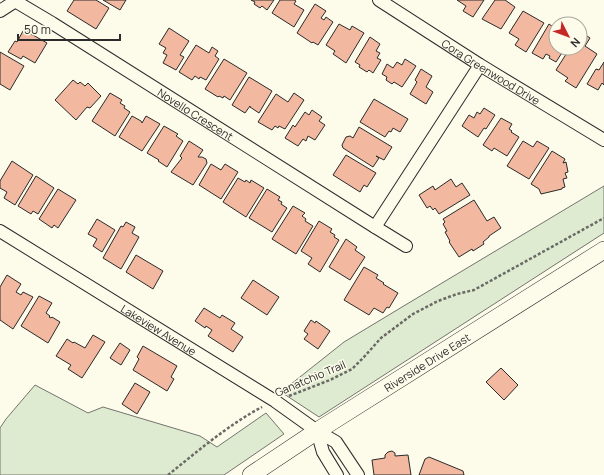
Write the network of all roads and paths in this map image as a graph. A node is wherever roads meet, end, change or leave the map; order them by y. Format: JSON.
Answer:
{"nodes":[{"id":1,"x":379,"y":0,"type":"edge"},
{"id":2,"x":16,"y":1,"type":"edge"},
{"id":3,"x":0,"y":11,"type":"edge"},
{"id":4,"x":480,"y":65,"type":"junction"},
{"id":5,"x":604,"y":140,"type":"edge"},
{"id":6,"x":604,"y":218,"type":"edge"},
{"id":7,"x":375,"y":227,"type":"junction"},
{"id":8,"x":0,"y":230,"type":"edge"},
{"id":9,"x":406,"y":246,"type":"dead end"},
{"id":10,"x":604,"y":250,"type":"edge"},
{"id":11,"x":275,"y":401,"type":"junction"},
{"id":12,"x":317,"y":431,"type":"junction"},
{"id":13,"x":168,"y":475,"type":"edge"},
{"id":14,"x":251,"y":475,"type":"edge"},
{"id":15,"x":337,"y":475,"type":"edge"},
{"id":16,"x":358,"y":475,"type":"edge"}],
"edges":[{"from":1,"to":4,"type":"street","name":"Cora Greenwood Drive"},
{"from":2,"to":3,"type":"street"},
{"from":2,"to":7,"type":"street","name":"Novello Crescent"},
{"from":4,"to":5,"type":"street","name":"Cora Greenwood Drive"},
{"from":4,"to":7,"type":"street"},
{"from":6,"to":11,"type":"path","name":"Ganatchio Trail"},
{"from":7,"to":9,"type":"street","name":"Novello Crescent"},
{"from":8,"to":11,"type":"street","name":"Lakeview Avenue"},
{"from":10,"to":12,"type":"main road","name":"Riverside Drive East"},
{"from":11,"to":12,"type":"street","name":"Lakeview Avenue"},
{"from":11,"to":13,"type":"path","name":"Ganatchio Trail"},
{"from":12,"to":14,"type":"main road","name":"Riverside Drive East"},
{"from":12,"to":15,"type":"street"},
{"from":12,"to":16,"type":"street","name":"Lakeview Avenue"}]}
